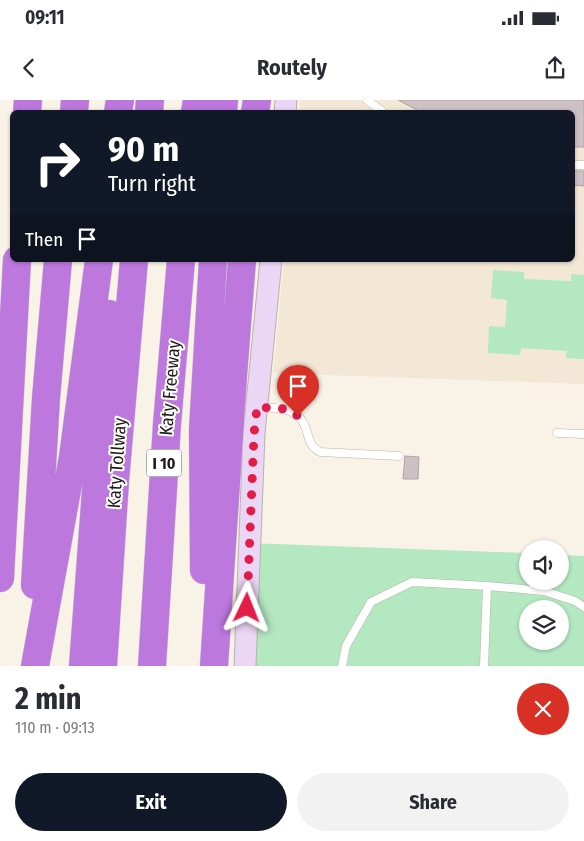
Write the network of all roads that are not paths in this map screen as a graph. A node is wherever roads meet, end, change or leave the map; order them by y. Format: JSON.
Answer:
{"nodes":[{"id":1,"x":367,"y":100,"type":"edge"},
{"id":2,"x":380,"y":110,"type":"edge"},
{"id":3,"x":17,"y":262,"type":"edge"},
{"id":4,"x":58,"y":262,"type":"edge"},
{"id":5,"x":99,"y":262,"type":"edge"},
{"id":6,"x":114,"y":262,"type":"edge"},
{"id":7,"x":134,"y":262,"type":"edge"},
{"id":8,"x":181,"y":262,"type":"edge"},
{"id":9,"x":213,"y":262,"type":"edge"},
{"id":10,"x":242,"y":262,"type":"edge"},
{"id":11,"x":272,"y":262,"type":"edge"},
{"id":12,"x":257,"y":407,"type":"junction"},
{"id":13,"x":557,"y":433,"type":"dead end"},
{"id":14,"x":584,"y":434,"type":"edge"},
{"id":15,"x":399,"y":456,"type":"dead end"},
{"id":16,"x":0,"y":578,"type":"edge"},
{"id":17,"x":487,"y":586,"type":"junction"},
{"id":18,"x":584,"y":607,"type":"edge"},
{"id":19,"x":33,"y":666,"type":"edge"},
{"id":20,"x":83,"y":666,"type":"edge"},
{"id":21,"x":103,"y":666,"type":"edge"},
{"id":22,"x":152,"y":666,"type":"edge"},
{"id":23,"x":205,"y":666,"type":"edge"},
{"id":24,"x":214,"y":666,"type":"edge"},
{"id":25,"x":245,"y":666,"type":"edge"},
{"id":26,"x":342,"y":666,"type":"edge"},
{"id":27,"x":484,"y":666,"type":"edge"}],
"edges":[{"from":1,"to":2,"type":"lane"},
{"from":3,"to":16,"type":"highway"},
{"from":4,"to":19,"type":"highway"},
{"from":5,"to":19,"type":"highway"},
{"from":6,"to":20,"type":"highway"},
{"from":7,"to":21,"type":"highway","name":"Katy Tollway"},
{"from":8,"to":22,"type":"highway","name":"Katy Freeway","number":"I 10"},
{"from":9,"to":23,"type":"highway"},
{"from":10,"to":24,"type":"highway"},
{"from":11,"to":12,"type":"main road"},
{"from":12,"to":15,"type":"lane"},
{"from":12,"to":25,"type":"main road"},
{"from":13,"to":14,"type":"lane"},
{"from":17,"to":18,"type":"lane"},
{"from":17,"to":26,"type":"lane"},
{"from":17,"to":27,"type":"lane"}]}
